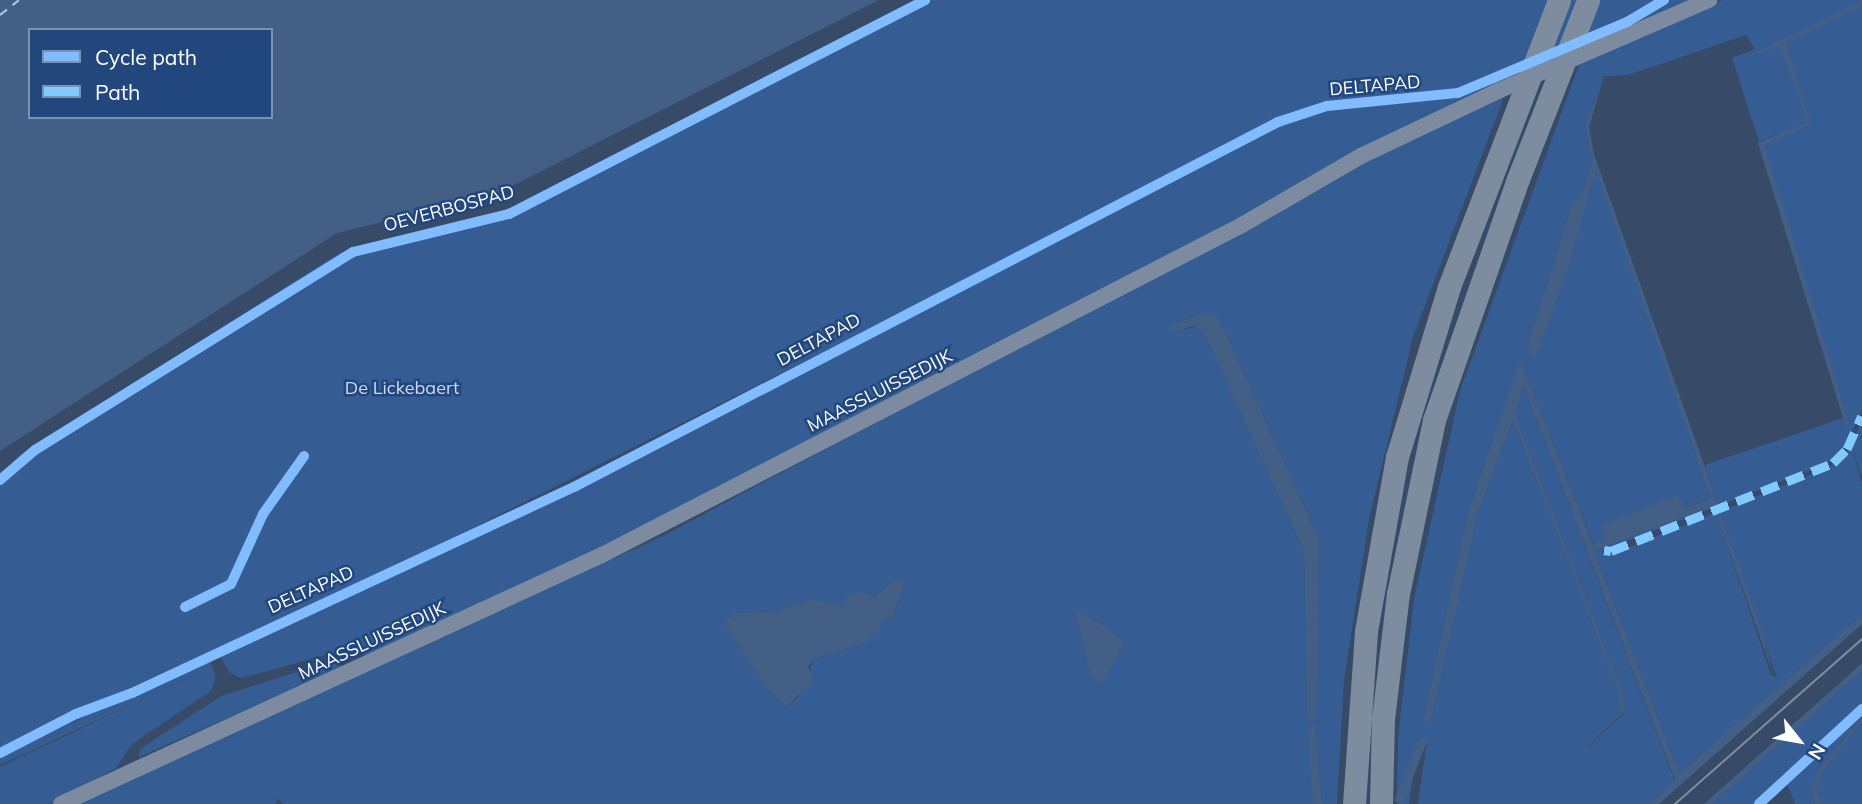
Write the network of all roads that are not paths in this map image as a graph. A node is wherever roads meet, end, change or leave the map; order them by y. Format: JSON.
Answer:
{"nodes":[{"id":1,"x":1559,"y":0,"type":"edge"},
{"id":2,"x":1588,"y":0,"type":"edge"},
{"id":3,"x":1709,"y":0,"type":"edge"},
{"id":4,"x":61,"y":804,"type":"edge"},
{"id":5,"x":1354,"y":804,"type":"edge"},
{"id":6,"x":1381,"y":804,"type":"edge"}],
"edges":[{"from":1,"to":5,"type":"highway"},
{"from":2,"to":6,"type":"highway"},
{"from":3,"to":4,"type":"street","name":"MAASSLUISSEDIJK","bridge":true}]}
